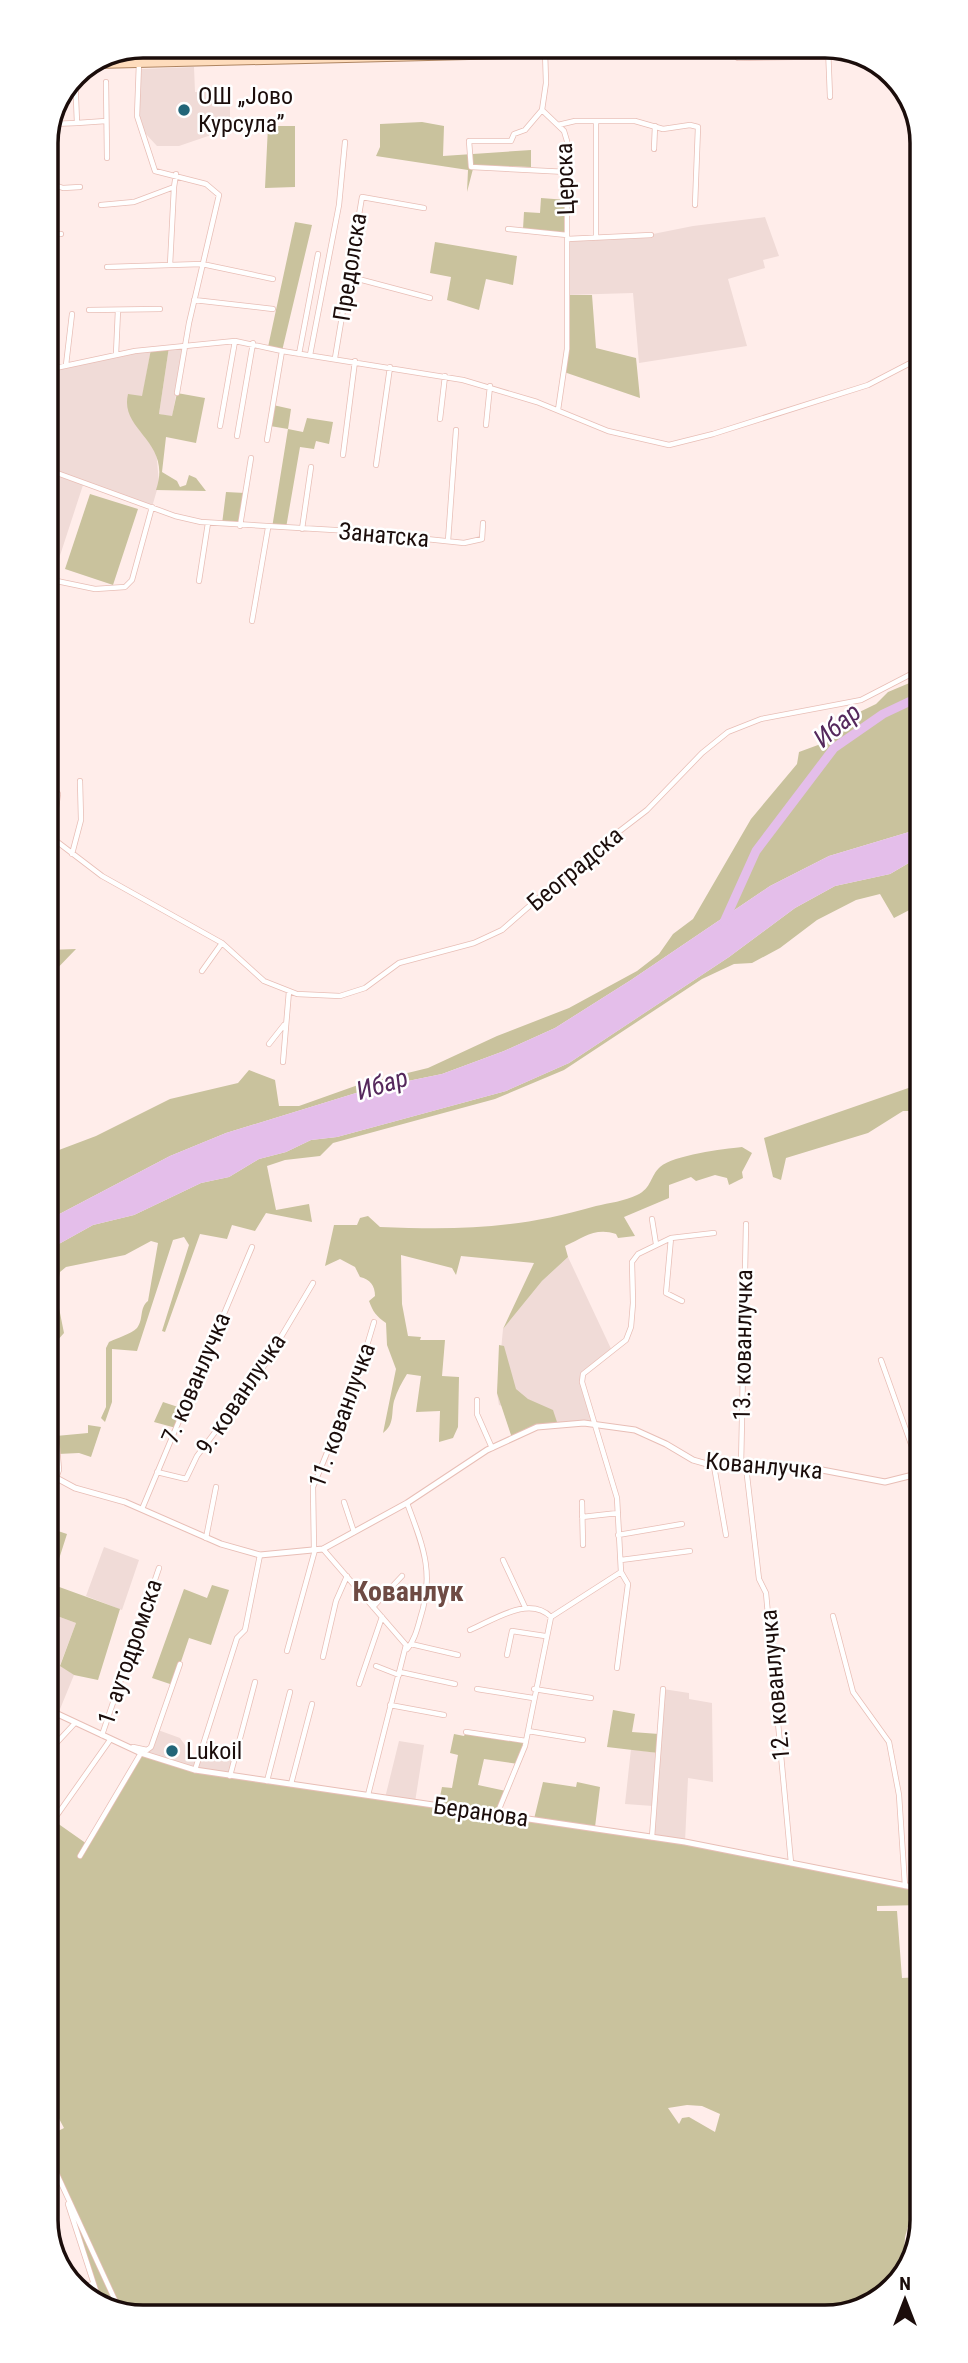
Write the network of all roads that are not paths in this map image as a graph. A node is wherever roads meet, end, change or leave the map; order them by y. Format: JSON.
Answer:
{"nodes":[{"id":1,"x":261,"y":58,"type":"edge"},
{"id":2,"x":545,"y":58,"type":"edge"},
{"id":3,"x":829,"y":58,"type":"edge"},
{"id":4,"x":123,"y":60,"type":"edge"},
{"id":5,"x":139,"y":61,"type":"junction"},
{"id":6,"x":111,"y":64,"type":"edge"},
{"id":7,"x":106,"y":82,"type":"dead end"},
{"id":8,"x":76,"y":90,"type":"edge"},
{"id":9,"x":830,"y":97,"type":"dead end"},
{"id":10,"x":542,"y":110,"type":"junction"},
{"id":11,"x":106,"y":121,"type":"junction"},
{"id":12,"x":77,"y":123,"type":"junction"},
{"id":13,"x":596,"y":123,"type":"junction"},
{"id":14,"x":61,"y":124,"type":"edge"},
{"id":15,"x":558,"y":125,"type":"junction"},
{"id":16,"x":655,"y":126,"type":"junction"},
{"id":17,"x":345,"y":142,"type":"dead end"},
{"id":18,"x":654,"y":149,"type":"dead end"},
{"id":19,"x":107,"y":158,"type":"dead end"},
{"id":20,"x":568,"y":173,"type":"junction"},
{"id":21,"x":176,"y":174,"type":"junction"},
{"id":22,"x":58,"y":186,"type":"edge"},
{"id":23,"x":80,"y":187,"type":"dead end"},
{"id":24,"x":174,"y":187,"type":"junction"},
{"id":25,"x":101,"y":205,"type":"dead end"},
{"id":26,"x":695,"y":205,"type":"dead end"},
{"id":27,"x":424,"y":208,"type":"dead end"},
{"id":28,"x":508,"y":229,"type":"dead end"},
{"id":29,"x":650,"y":236,"type":"dead end"},
{"id":30,"x":567,"y":237,"type":"junction"},
{"id":31,"x":596,"y":238,"type":"junction"},
{"id":32,"x":318,"y":254,"type":"dead end"},
{"id":33,"x":202,"y":264,"type":"junction"},
{"id":34,"x":170,"y":265,"type":"junction"},
{"id":35,"x":107,"y":267,"type":"dead end"},
{"id":36,"x":347,"y":276,"type":"junction"},
{"id":37,"x":272,"y":278,"type":"dead end"},
{"id":38,"x":430,"y":298,"type":"dead end"},
{"id":39,"x":194,"y":300,"type":"junction"},
{"id":40,"x":160,"y":309,"type":"dead end"},
{"id":41,"x":273,"y":309,"type":"dead end"},
{"id":42,"x":89,"y":310,"type":"dead end"},
{"id":43,"x":118,"y":310,"type":"junction"},
{"id":44,"x":72,"y":314,"type":"dead end"},
{"id":45,"x":236,"y":341,"type":"junction"},
{"id":46,"x":253,"y":343,"type":"junction"},
{"id":47,"x":185,"y":346,"type":"junction"},
{"id":48,"x":282,"y":351,"type":"junction"},
{"id":49,"x":116,"y":354,"type":"junction"},
{"id":50,"x":299,"y":354,"type":"junction"},
{"id":51,"x":310,"y":355,"type":"junction"},
{"id":52,"x":335,"y":358,"type":"junction"},
{"id":53,"x":355,"y":361,"type":"junction"},
{"id":54,"x":910,"y":363,"type":"edge"},
{"id":55,"x":66,"y":365,"type":"junction"},
{"id":56,"x":58,"y":367,"type":"edge"},
{"id":57,"x":390,"y":367,"type":"junction"},
{"id":58,"x":445,"y":376,"type":"junction"},
{"id":59,"x":490,"y":386,"type":"junction"},
{"id":60,"x":177,"y":393,"type":"dead end"},
{"id":61,"x":558,"y":410,"type":"junction"},
{"id":62,"x":440,"y":419,"type":"dead end"},
{"id":63,"x":486,"y":425,"type":"dead end"},
{"id":64,"x":220,"y":426,"type":"dead end"},
{"id":65,"x":456,"y":430,"type":"dead end"},
{"id":66,"x":237,"y":436,"type":"dead end"},
{"id":67,"x":267,"y":440,"type":"dead end"},
{"id":68,"x":343,"y":455,"type":"dead end"},
{"id":69,"x":251,"y":458,"type":"dead end"},
{"id":70,"x":376,"y":464,"type":"dead end"},
{"id":71,"x":311,"y":467,"type":"dead end"},
{"id":72,"x":58,"y":473,"type":"edge"},
{"id":73,"x":152,"y":508,"type":"junction"},
{"id":74,"x":208,"y":523,"type":"junction"},
{"id":75,"x":482,"y":523,"type":"dead end"},
{"id":76,"x":240,"y":526,"type":"junction"},
{"id":77,"x":268,"y":528,"type":"junction"},
{"id":78,"x":302,"y":529,"type":"junction"},
{"id":79,"x":448,"y":541,"type":"junction"},
{"id":80,"x":58,"y":581,"type":"edge"},
{"id":81,"x":199,"y":581,"type":"dead end"},
{"id":82,"x":252,"y":621,"type":"dead end"},
{"id":83,"x":910,"y":675,"type":"edge"},
{"id":84,"x":80,"y":781,"type":"dead end"},
{"id":85,"x":58,"y":843,"type":"edge"},
{"id":86,"x":72,"y":854,"type":"junction"},
{"id":87,"x":222,"y":943,"type":"junction"},
{"id":88,"x":202,"y":971,"type":"dead end"},
{"id":89,"x":289,"y":992,"type":"junction"},
{"id":90,"x":284,"y":1025,"type":"junction"},
{"id":91,"x":270,"y":1044,"type":"dead end"},
{"id":92,"x":283,"y":1062,"type":"dead end"},
{"id":93,"x":652,"y":1219,"type":"dead end"},
{"id":94,"x":746,"y":1224,"type":"dead end"},
{"id":95,"x":713,"y":1233,"type":"dead end"},
{"id":96,"x":671,"y":1238,"type":"junction"},
{"id":97,"x":656,"y":1244,"type":"junction"},
{"id":98,"x":252,"y":1247,"type":"dead end"},
{"id":99,"x":313,"y":1283,"type":"dead end"},
{"id":100,"x":682,"y":1301,"type":"dead end"},
{"id":101,"x":374,"y":1322,"type":"dead end"},
{"id":102,"x":880,"y":1360,"type":"dead end"},
{"id":103,"x":477,"y":1400,"type":"dead end"},
{"id":104,"x":594,"y":1424,"type":"junction"},
{"id":105,"x":910,"y":1442,"type":"edge"},
{"id":106,"x":492,"y":1448,"type":"junction"},
{"id":107,"x":714,"y":1466,"type":"junction"},
{"id":108,"x":744,"y":1467,"type":"junction"},
{"id":109,"x":157,"y":1472,"type":"junction"},
{"id":110,"x":910,"y":1475,"type":"edge"},
{"id":111,"x":58,"y":1479,"type":"edge"},
{"id":112,"x":216,"y":1487,"type":"dead end"},
{"id":113,"x":582,"y":1502,"type":"dead end"},
{"id":114,"x":344,"y":1503,"type":"dead end"},
{"id":115,"x":407,"y":1503,"type":"junction"},
{"id":116,"x":142,"y":1509,"type":"junction"},
{"id":117,"x":618,"y":1513,"type":"junction"},
{"id":118,"x":582,"y":1517,"type":"junction"},
{"id":119,"x":682,"y":1524,"type":"dead end"},
{"id":120,"x":354,"y":1532,"type":"junction"},
{"id":121,"x":618,"y":1535,"type":"junction"},
{"id":122,"x":726,"y":1535,"type":"dead end"},
{"id":123,"x":206,"y":1538,"type":"junction"},
{"id":124,"x":583,"y":1545,"type":"dead end"},
{"id":125,"x":323,"y":1549,"type":"junction"},
{"id":126,"x":314,"y":1550,"type":"junction"},
{"id":127,"x":690,"y":1551,"type":"dead end"},
{"id":128,"x":260,"y":1555,"type":"junction"},
{"id":129,"x":503,"y":1560,"type":"dead end"},
{"id":130,"x":621,"y":1560,"type":"junction"},
{"id":131,"x":159,"y":1568,"type":"dead end"},
{"id":132,"x":621,"y":1572,"type":"junction"},
{"id":133,"x":347,"y":1576,"type":"junction"},
{"id":134,"x":402,"y":1576,"type":"dead end"},
{"id":135,"x":373,"y":1606,"type":"junction"},
{"id":136,"x":525,"y":1607,"type":"junction"},
{"id":137,"x":833,"y":1616,"type":"dead end"},
{"id":138,"x":382,"y":1617,"type":"junction"},
{"id":139,"x":551,"y":1617,"type":"junction"},
{"id":140,"x":470,"y":1630,"type":"dead end"},
{"id":141,"x":545,"y":1636,"type":"junction"},
{"id":142,"x":411,"y":1644,"type":"junction"},
{"id":143,"x":406,"y":1650,"type":"junction"},
{"id":144,"x":287,"y":1651,"type":"dead end"},
{"id":145,"x":458,"y":1655,"type":"dead end"},
{"id":146,"x":507,"y":1655,"type":"dead end"},
{"id":147,"x":323,"y":1657,"type":"dead end"},
{"id":148,"x":180,"y":1664,"type":"dead end"},
{"id":149,"x":376,"y":1666,"type":"dead end"},
{"id":150,"x":617,"y":1668,"type":"dead end"},
{"id":151,"x":399,"y":1674,"type":"junction"},
{"id":152,"x":255,"y":1682,"type":"dead end"},
{"id":153,"x":359,"y":1684,"type":"dead end"},
{"id":154,"x":455,"y":1684,"type":"dead end"},
{"id":155,"x":477,"y":1689,"type":"dead end"},
{"id":156,"x":534,"y":1689,"type":"junction"},
{"id":157,"x":663,"y":1689,"type":"dead end"},
{"id":158,"x":290,"y":1692,"type":"dead end"},
{"id":159,"x":533,"y":1698,"type":"junction"},
{"id":160,"x":591,"y":1698,"type":"dead end"},
{"id":161,"x":312,"y":1704,"type":"dead end"},
{"id":162,"x":390,"y":1705,"type":"junction"},
{"id":163,"x":58,"y":1714,"type":"edge"},
{"id":164,"x":444,"y":1715,"type":"dead end"},
{"id":165,"x":75,"y":1723,"type":"junction"},
{"id":166,"x":528,"y":1731,"type":"junction"},
{"id":167,"x":466,"y":1732,"type":"dead end"},
{"id":168,"x":102,"y":1735,"type":"junction"},
{"id":169,"x":583,"y":1740,"type":"dead end"},
{"id":170,"x":58,"y":1741,"type":"edge"},
{"id":171,"x":113,"y":1741,"type":"junction"},
{"id":172,"x":526,"y":1741,"type":"junction"},
{"id":173,"x":141,"y":1753,"type":"junction"},
{"id":174,"x":195,"y":1770,"type":"junction"},
{"id":175,"x":230,"y":1776,"type":"junction"},
{"id":176,"x":267,"y":1781,"type":"junction"},
{"id":177,"x":291,"y":1784,"type":"junction"},
{"id":178,"x":368,"y":1795,"type":"junction"},
{"id":179,"x":58,"y":1814,"type":"edge"},
{"id":180,"x":497,"y":1814,"type":"junction"},
{"id":181,"x":652,"y":1837,"type":"junction"},
{"id":182,"x":80,"y":1856,"type":"dead end"},
{"id":183,"x":791,"y":1863,"type":"junction"},
{"id":184,"x":905,"y":1887,"type":"junction"},
{"id":185,"x":910,"y":1888,"type":"edge"},
{"id":186,"x":58,"y":2177,"type":"edge"},
{"id":187,"x":65,"y":2192,"type":"junction"},
{"id":188,"x":93,"y":2284,"type":"junction"},
{"id":189,"x":88,"y":2285,"type":"edge"},
{"id":190,"x":95,"y":2290,"type":"edge"},
{"id":191,"x":115,"y":2301,"type":"edge"}],
"edges":[{"from":1,"to":5,"type":"main road"},
{"from":2,"to":10,"type":"street","name":"Церска"},
{"from":3,"to":9,"type":"street"},
{"from":4,"to":5,"type":"main road"},
{"from":5,"to":6,"type":"main road"},
{"from":5,"to":21,"type":"street"},
{"from":7,"to":11,"type":"street"},
{"from":8,"to":12,"type":"street"},
{"from":10,"to":15,"type":"street","name":"Церска"},
{"from":10,"to":20,"type":"street"},
{"from":11,"to":12,"type":"street"},
{"from":11,"to":19,"type":"street"},
{"from":12,"to":14,"type":"street"},
{"from":13,"to":15,"type":"street"},
{"from":13,"to":16,"type":"street"},
{"from":13,"to":31,"type":"street"},
{"from":15,"to":20,"type":"street","name":"Церска"},
{"from":16,"to":18,"type":"street"},
{"from":16,"to":26,"type":"street"},
{"from":17,"to":51,"type":"street"},
{"from":20,"to":30,"type":"street","name":"Церска"},
{"from":21,"to":24,"type":"street"},
{"from":21,"to":33,"type":"street"},
{"from":22,"to":23,"type":"street"},
{"from":24,"to":25,"type":"street"},
{"from":24,"to":34,"type":"street"},
{"from":27,"to":36,"type":"street","name":"Предолска"},
{"from":28,"to":30,"type":"street","name":"Церска"},
{"from":29,"to":31,"type":"street"},
{"from":30,"to":31,"type":"street"},
{"from":30,"to":61,"type":"street","name":"Церска"},
{"from":32,"to":50,"type":"street"},
{"from":33,"to":34,"type":"street"},
{"from":33,"to":37,"type":"street"},
{"from":33,"to":39,"type":"street"},
{"from":34,"to":35,"type":"street"},
{"from":36,"to":38,"type":"street"},
{"from":36,"to":52,"type":"street","name":"Предолска"},
{"from":39,"to":41,"type":"street"},
{"from":39,"to":47,"type":"street"},
{"from":40,"to":43,"type":"street"},
{"from":42,"to":43,"type":"street"},
{"from":43,"to":49,"type":"street"},
{"from":44,"to":55,"type":"street"},
{"from":45,"to":46,"type":"street"},
{"from":45,"to":47,"type":"street"},
{"from":45,"to":64,"type":"street"},
{"from":46,"to":48,"type":"street"},
{"from":46,"to":66,"type":"street"},
{"from":47,"to":49,"type":"street"},
{"from":47,"to":60,"type":"street"},
{"from":48,"to":50,"type":"street"},
{"from":48,"to":67,"type":"street"},
{"from":49,"to":55,"type":"street"},
{"from":50,"to":51,"type":"street"},
{"from":51,"to":52,"type":"street"},
{"from":52,"to":53,"type":"street"},
{"from":53,"to":57,"type":"street"},
{"from":53,"to":68,"type":"street"},
{"from":54,"to":61,"type":"street"},
{"from":55,"to":56,"type":"street"},
{"from":57,"to":58,"type":"street"},
{"from":57,"to":70,"type":"street"},
{"from":58,"to":59,"type":"street"},
{"from":58,"to":62,"type":"street"},
{"from":59,"to":61,"type":"street"},
{"from":59,"to":63,"type":"street"},
{"from":65,"to":79,"type":"street"},
{"from":69,"to":76,"type":"street"},
{"from":71,"to":78,"type":"street"},
{"from":72,"to":73,"type":"street","name":"Занатска"},
{"from":73,"to":74,"type":"street","name":"Занатска"},
{"from":73,"to":80,"type":"street"},
{"from":74,"to":76,"type":"street","name":"Занатска"},
{"from":74,"to":81,"type":"street"},
{"from":75,"to":79,"type":"street","name":"Занатска"},
{"from":76,"to":77,"type":"street","name":"Занатска"},
{"from":77,"to":78,"type":"street","name":"Занатска"},
{"from":77,"to":82,"type":"street"},
{"from":78,"to":79,"type":"street","name":"Занатска"},
{"from":83,"to":89,"type":"street","name":"Београдска"},
{"from":84,"to":86,"type":"street"},
{"from":85,"to":86,"type":"street","name":"Београдска"},
{"from":86,"to":87,"type":"street","name":"Београдска"},
{"from":87,"to":88,"type":"street"},
{"from":87,"to":89,"type":"street","name":"Београдска"},
{"from":89,"to":90,"type":"street"},
{"from":90,"to":91,"type":"street"},
{"from":90,"to":92,"type":"street"},
{"from":93,"to":97,"type":"street"},
{"from":94,"to":108,"type":"street","name":"13. кованлучка"},
{"from":95,"to":96,"type":"street"},
{"from":96,"to":97,"type":"street"},
{"from":96,"to":100,"type":"street"},
{"from":97,"to":104,"type":"street"},
{"from":98,"to":109,"type":"street","name":"7. кованлучка"},
{"from":99,"to":109,"type":"street","name":"9. кованлучка"},
{"from":101,"to":126,"type":"street","name":"11. кованлучка"},
{"from":102,"to":105,"type":"street"},
{"from":103,"to":106,"type":"street"},
{"from":104,"to":106,"type":"street","name":"Кованлучка"},
{"from":104,"to":107,"type":"street","name":"Кованлучка"},
{"from":104,"to":117,"type":"street"},
{"from":106,"to":115,"type":"street","name":"Кованлучка"},
{"from":107,"to":108,"type":"street","name":"Кованлучка"},
{"from":107,"to":122,"type":"street"},
{"from":108,"to":110,"type":"street","name":"Кованлучка"},
{"from":108,"to":183,"type":"street","name":"12. кованлучка"},
{"from":109,"to":116,"type":"street","name":"7. кованлучка"},
{"from":111,"to":116,"type":"street","name":"Кованлучка"},
{"from":112,"to":123,"type":"street"},
{"from":113,"to":118,"type":"street"},
{"from":114,"to":120,"type":"street"},
{"from":115,"to":120,"type":"street","name":"Кованлучка"},
{"from":115,"to":142,"type":"street"},
{"from":116,"to":123,"type":"street","name":"Кованлучка"},
{"from":117,"to":118,"type":"street"},
{"from":117,"to":121,"type":"street"},
{"from":118,"to":124,"type":"street"},
{"from":119,"to":121,"type":"street"},
{"from":120,"to":125,"type":"street","name":"Кованлучка"},
{"from":121,"to":130,"type":"street"},
{"from":123,"to":128,"type":"street","name":"Кованлучка"},
{"from":125,"to":126,"type":"street","name":"Кованлучка"},
{"from":125,"to":133,"type":"street"},
{"from":126,"to":128,"type":"street","name":"Кованлучка"},
{"from":126,"to":144,"type":"street","name":"11. кованлучка"},
{"from":127,"to":130,"type":"street"},
{"from":128,"to":174,"type":"street"},
{"from":129,"to":136,"type":"street"},
{"from":130,"to":132,"type":"street"},
{"from":131,"to":168,"type":"street","name":"1. аутодромска"},
{"from":132,"to":139,"type":"street"},
{"from":132,"to":150,"type":"street"},
{"from":133,"to":135,"type":"street"},
{"from":133,"to":147,"type":"street"},
{"from":134,"to":135,"type":"street"},
{"from":135,"to":138,"type":"street"},
{"from":136,"to":139,"type":"street"},
{"from":136,"to":140,"type":"street"},
{"from":137,"to":184,"type":"street"},
{"from":138,"to":143,"type":"street"},
{"from":138,"to":153,"type":"street"},
{"from":139,"to":141,"type":"street"},
{"from":141,"to":146,"type":"street"},
{"from":141,"to":156,"type":"street"},
{"from":142,"to":143,"type":"street"},
{"from":142,"to":145,"type":"street"},
{"from":143,"to":151,"type":"street"},
{"from":148,"to":171,"type":"street"},
{"from":149,"to":151,"type":"street"},
{"from":151,"to":154,"type":"street"},
{"from":151,"to":162,"type":"street"},
{"from":152,"to":175,"type":"street"},
{"from":155,"to":159,"type":"street"},
{"from":156,"to":159,"type":"street"},
{"from":156,"to":160,"type":"street"},
{"from":157,"to":181,"type":"street"},
{"from":158,"to":176,"type":"street"},
{"from":159,"to":166,"type":"street"},
{"from":161,"to":177,"type":"street"},
{"from":162,"to":164,"type":"street"},
{"from":162,"to":178,"type":"street"},
{"from":163,"to":165,"type":"street","name":"Беранова"},
{"from":165,"to":168,"type":"street","name":"Беранова"},
{"from":165,"to":170,"type":"street"},
{"from":166,"to":169,"type":"street"},
{"from":166,"to":172,"type":"street"},
{"from":167,"to":172,"type":"street"},
{"from":168,"to":171,"type":"street","name":"Беранова"},
{"from":171,"to":173,"type":"street","name":"Беранова"},
{"from":171,"to":179,"type":"street"},
{"from":172,"to":180,"type":"street"},
{"from":173,"to":174,"type":"street","name":"Беранова"},
{"from":173,"to":182,"type":"street"},
{"from":174,"to":175,"type":"street","name":"Беранова"},
{"from":175,"to":176,"type":"street","name":"Беранова"},
{"from":176,"to":177,"type":"street","name":"Беранова"},
{"from":177,"to":178,"type":"street","name":"Беранова"},
{"from":178,"to":180,"type":"street","name":"Беранова"},
{"from":180,"to":181,"type":"street","name":"Беранова"},
{"from":181,"to":183,"type":"street","name":"Беранова"},
{"from":183,"to":184,"type":"street","name":"Беранова"},
{"from":184,"to":185,"type":"street","name":"Беранова"},
{"from":186,"to":187,"type":"street"},
{"from":187,"to":188,"type":"street"},
{"from":187,"to":191,"type":"street"},
{"from":188,"to":189,"type":"street"},
{"from":188,"to":190,"type":"street"}]}
